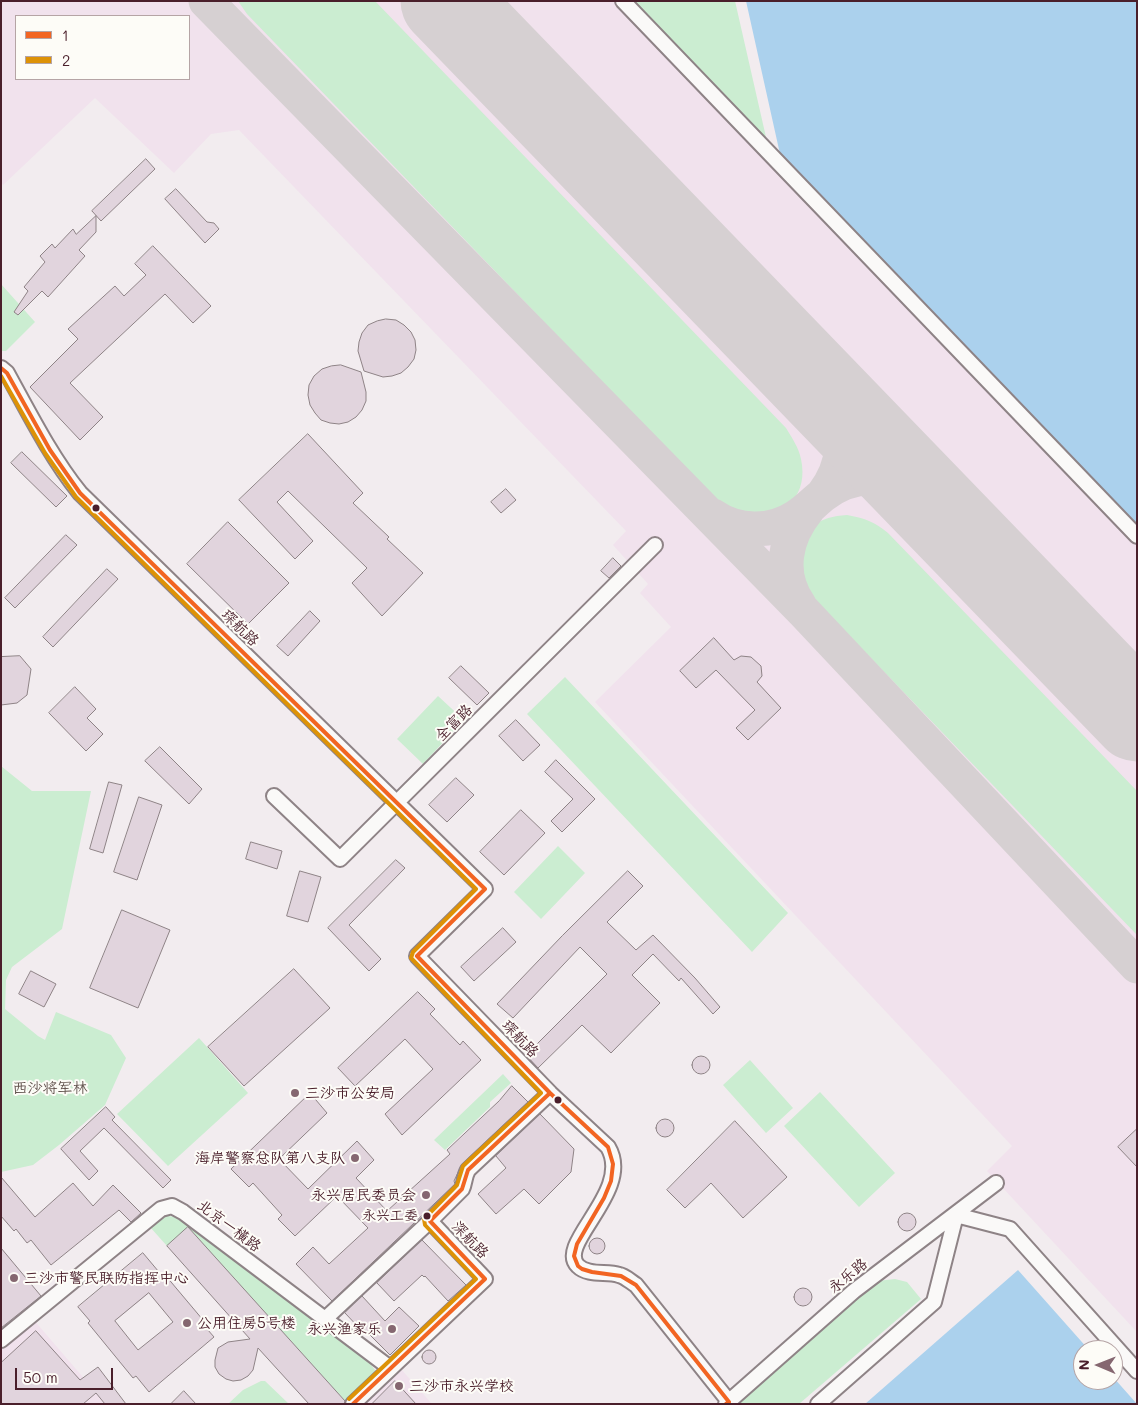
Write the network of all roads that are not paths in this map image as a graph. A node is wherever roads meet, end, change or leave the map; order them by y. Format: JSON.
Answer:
{"nodes":[{"id":1,"x":623,"y":1,"type":"edge"},
{"id":2,"x":1,"y":368,"type":"edge"},
{"id":3,"x":1137,"y":536,"type":"edge"},
{"id":4,"x":655,"y":545,"type":"dead end"},
{"id":5,"x":274,"y":796,"type":"dead end"},
{"id":6,"x":397,"y":803,"type":"junction"},
{"id":7,"x":550,"y":1093,"type":"junction"},
{"id":8,"x":996,"y":1182,"type":"dead end"},
{"id":9,"x":956,"y":1215,"type":"junction"},
{"id":10,"x":430,"y":1222,"type":"junction"},
{"id":11,"x":325,"y":1319,"type":"junction"},
{"id":12,"x":1,"y":1340,"type":"edge"},
{"id":13,"x":390,"y":1368,"type":"junction"},
{"id":14,"x":1137,"y":1372,"type":"edge"},
{"id":15,"x":729,"y":1403,"type":"edge"},
{"id":16,"x":353,"y":1404,"type":"edge"},
{"id":17,"x":818,"y":1404,"type":"edge"}],
"edges":[{"from":1,"to":3,"type":"street"},
{"from":2,"to":6,"type":"street","name":"琛航路"},
{"from":4,"to":6,"type":"street","name":"全富路"},
{"from":5,"to":6,"type":"street","name":"全富路"},
{"from":6,"to":7,"type":"street","name":"琛航路"},
{"from":7,"to":10,"type":"street","name":"深航路"},
{"from":7,"to":15,"type":"street","name":"琛航路"},
{"from":8,"to":9,"type":"street","name":"永乐路"},
{"from":9,"to":14,"type":"street"},
{"from":9,"to":15,"type":"street","name":"永乐路"},
{"from":9,"to":17,"type":"street"},
{"from":10,"to":11,"type":"street"},
{"from":10,"to":13,"type":"street","name":"深航路"},
{"from":11,"to":12,"type":"street","name":"北京一横路"},
{"from":11,"to":13,"type":"street","name":"北京一横路"},
{"from":13,"to":16,"type":"street","name":"深航路"}]}
